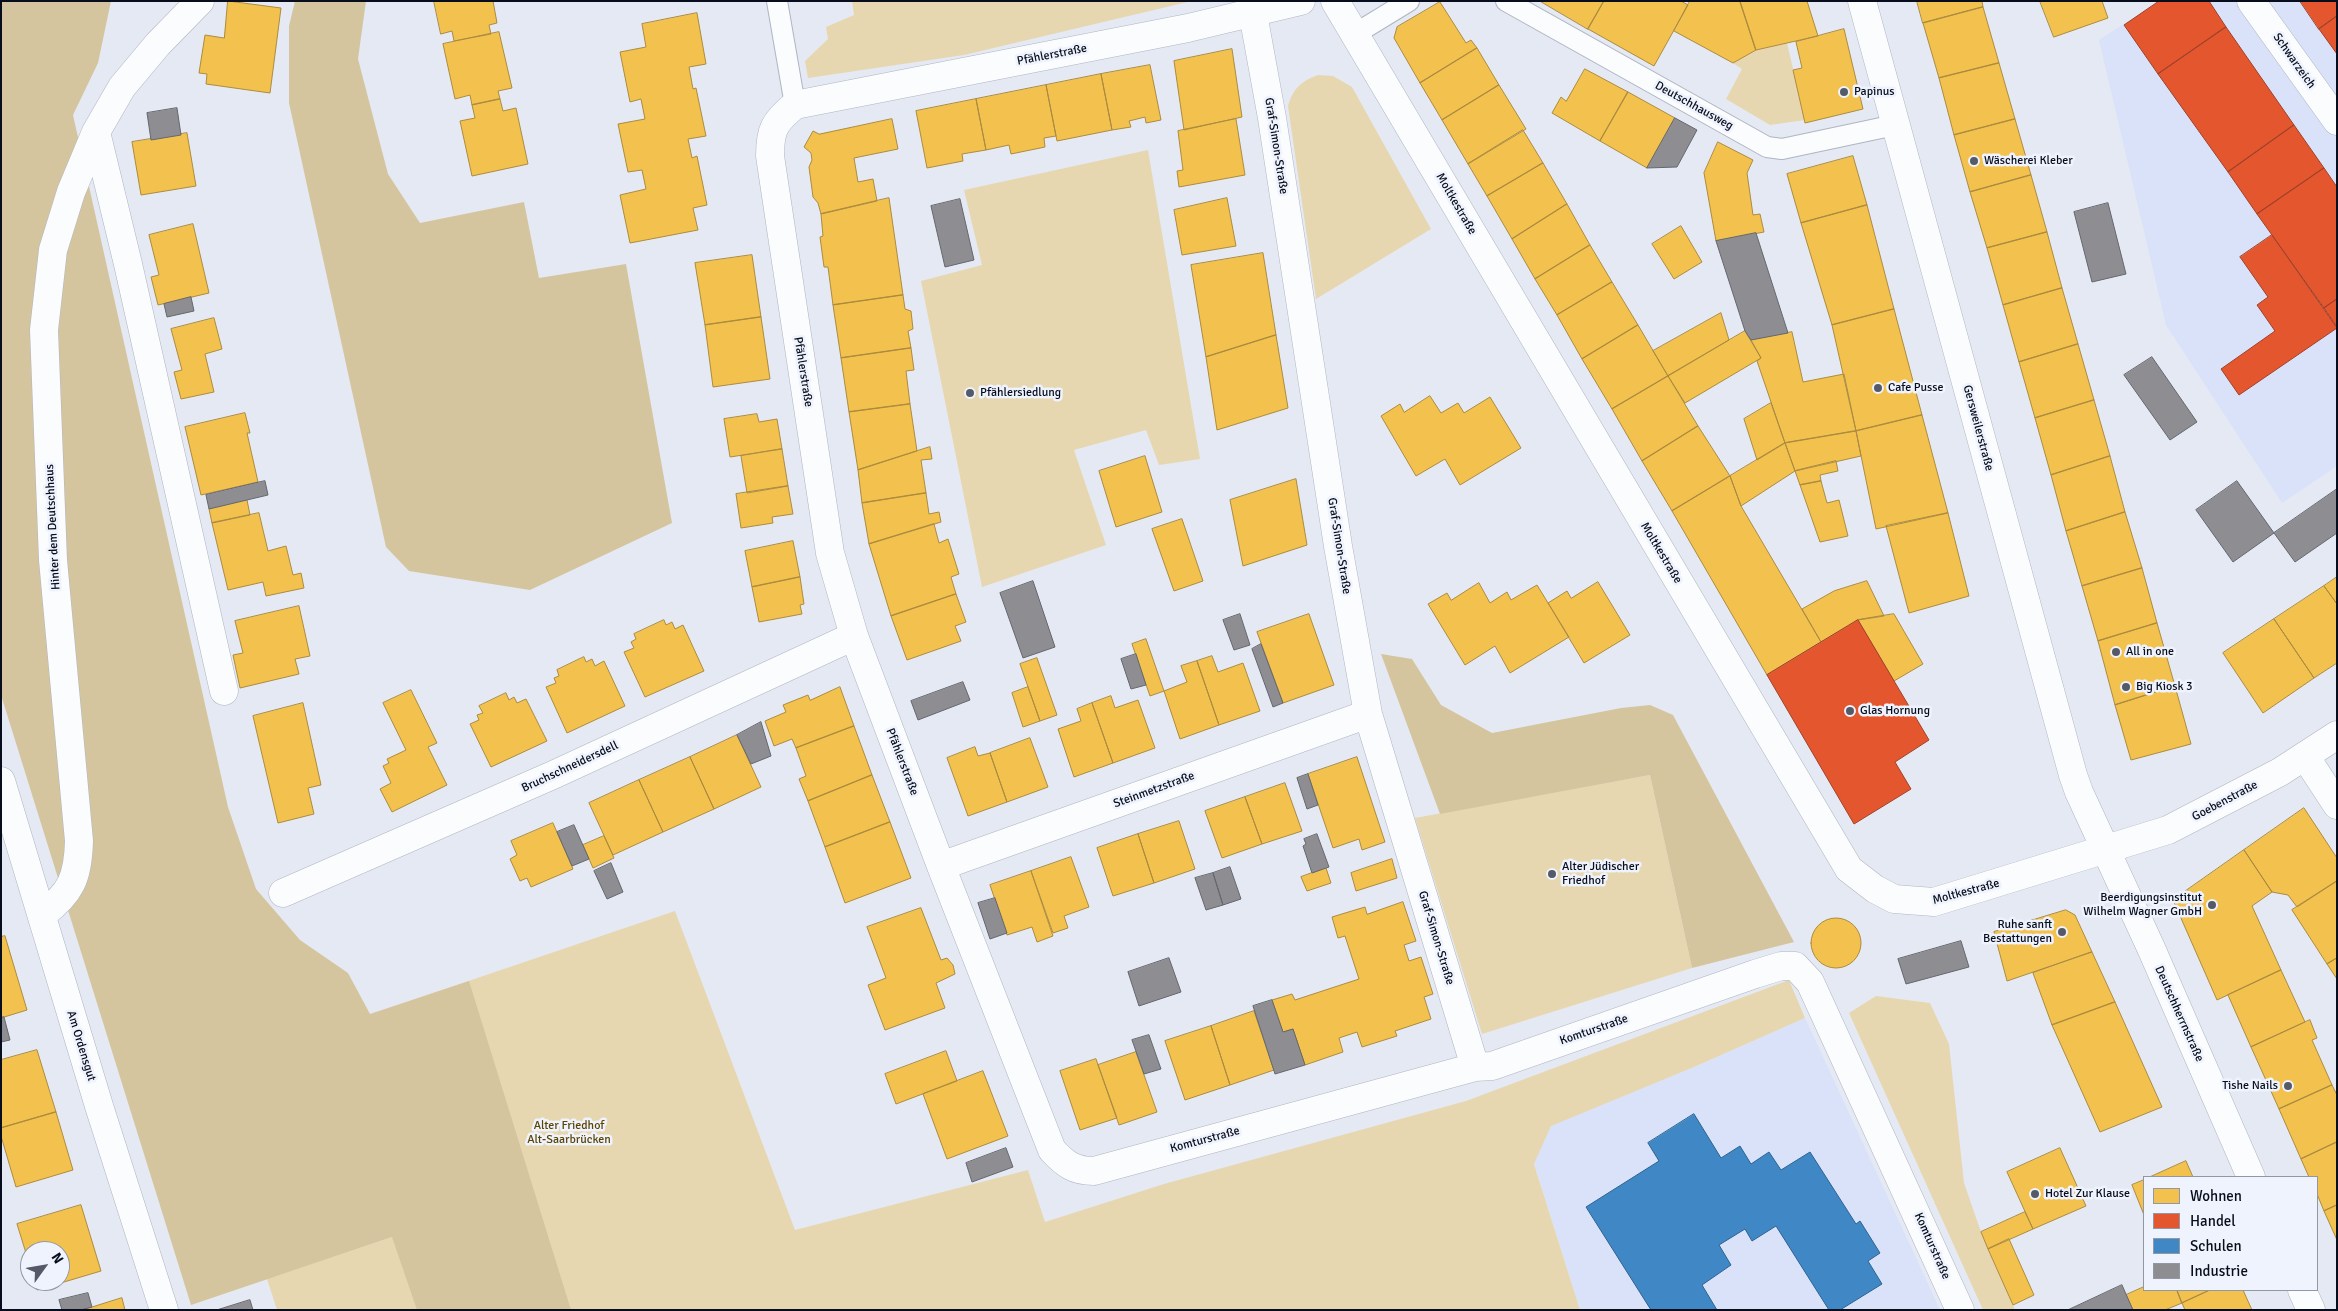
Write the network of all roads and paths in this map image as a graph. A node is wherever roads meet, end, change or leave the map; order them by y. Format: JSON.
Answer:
{"nodes":[{"id":1,"x":200,"y":1,"type":"edge"},
{"id":2,"x":777,"y":1,"type":"edge"},
{"id":3,"x":1301,"y":1,"type":"edge"},
{"id":4,"x":1335,"y":1,"type":"edge"},
{"id":5,"x":1409,"y":1,"type":"edge"},
{"id":6,"x":1862,"y":1,"type":"edge"},
{"id":7,"x":2251,"y":1,"type":"edge"},
{"id":8,"x":1513,"y":3,"type":"edge"},
{"id":9,"x":1253,"y":14,"type":"junction"},
{"id":10,"x":1355,"y":34,"type":"junction"},
{"id":11,"x":795,"y":105,"type":"junction"},
{"id":12,"x":2337,"y":121,"type":"edge"},
{"id":13,"x":1895,"y":125,"type":"junction"},
{"id":14,"x":96,"y":132,"type":"junction"},
{"id":15,"x":854,"y":636,"type":"junction"},
{"id":16,"x":224,"y":691,"type":"dead end"},
{"id":17,"x":1368,"y":714,"type":"junction"},
{"id":18,"x":2337,"y":735,"type":"edge"},
{"id":19,"x":2305,"y":756,"type":"junction"},
{"id":20,"x":1,"y":781,"type":"edge"},
{"id":21,"x":2337,"y":805,"type":"edge"},
{"id":22,"x":2106,"y":851,"type":"junction"},
{"id":23,"x":941,"y":866,"type":"junction"},
{"id":24,"x":283,"y":893,"type":"dead end"},
{"id":25,"x":42,"y":915,"type":"junction"},
{"id":26,"x":1475,"y":1067,"type":"junction"},
{"id":27,"x":1042,"y":1127,"type":"joint"},
{"id":28,"x":2251,"y":1176,"type":"edge"},
{"id":29,"x":2302,"y":1291,"type":"edge"},
{"id":30,"x":164,"y":1310,"type":"edge"},
{"id":31,"x":1960,"y":1310,"type":"edge"},
{"id":32,"x":2311,"y":1310,"type":"edge"}],
"edges":[{"from":1,"to":14,"type":"street","name":"Hinter dem Deutschhaus"},
{"from":2,"to":11,"type":"lane"},
{"from":3,"to":9,"type":"street","name":"Pfählerstraße"},
{"from":4,"to":10,"type":"street","name":"Moltkestraße"},
{"from":5,"to":10,"type":"lane"},
{"from":6,"to":13,"type":"street","name":"Gersweilerstraße"},
{"from":7,"to":12,"type":"street","name":"Schwarzeich"},
{"from":8,"to":13,"type":"lane","name":"Deutschhausweg"},
{"from":9,"to":11,"type":"street","name":"Pfählerstraße"},
{"from":9,"to":17,"type":"street","name":"Graf-Simon-Straße"},
{"from":10,"to":22,"type":"street","name":"Moltkestraße"},
{"from":11,"to":15,"type":"street","name":"Pfählerstraße"},
{"from":13,"to":22,"type":"street","name":"Gersweilerstraße"},
{"from":14,"to":16,"type":"street"},
{"from":14,"to":25,"type":"street","name":"Hinter dem Deutschhaus"},
{"from":15,"to":23,"type":"street","name":"Pfählerstraße"},
{"from":15,"to":24,"type":"street","name":"Bruchschneidersdell"},
{"from":17,"to":23,"type":"street","name":"Steinmetzstraße"},
{"from":17,"to":26,"type":"street","name":"Graf-Simon-Straße"},
{"from":18,"to":19,"type":"street","name":"Goebenstraße"},
{"from":19,"to":21,"type":"street"},
{"from":19,"to":22,"type":"street","name":"Goebenstraße"},
{"from":20,"to":25,"type":"street","name":"Am Ordensgut"},
{"from":22,"to":28,"type":"street","name":"Deutschherrnstraße"},
{"from":23,"to":27,"type":"street","name":"Pfählerstraße"},
{"from":25,"to":30,"type":"street","name":"Am Ordensgut"},
{"from":26,"to":27,"type":"street","name":"Komturstraße"},
{"from":26,"to":31,"type":"street","name":"Komturstraße"},
{"from":29,"to":32,"type":"street"}]}
